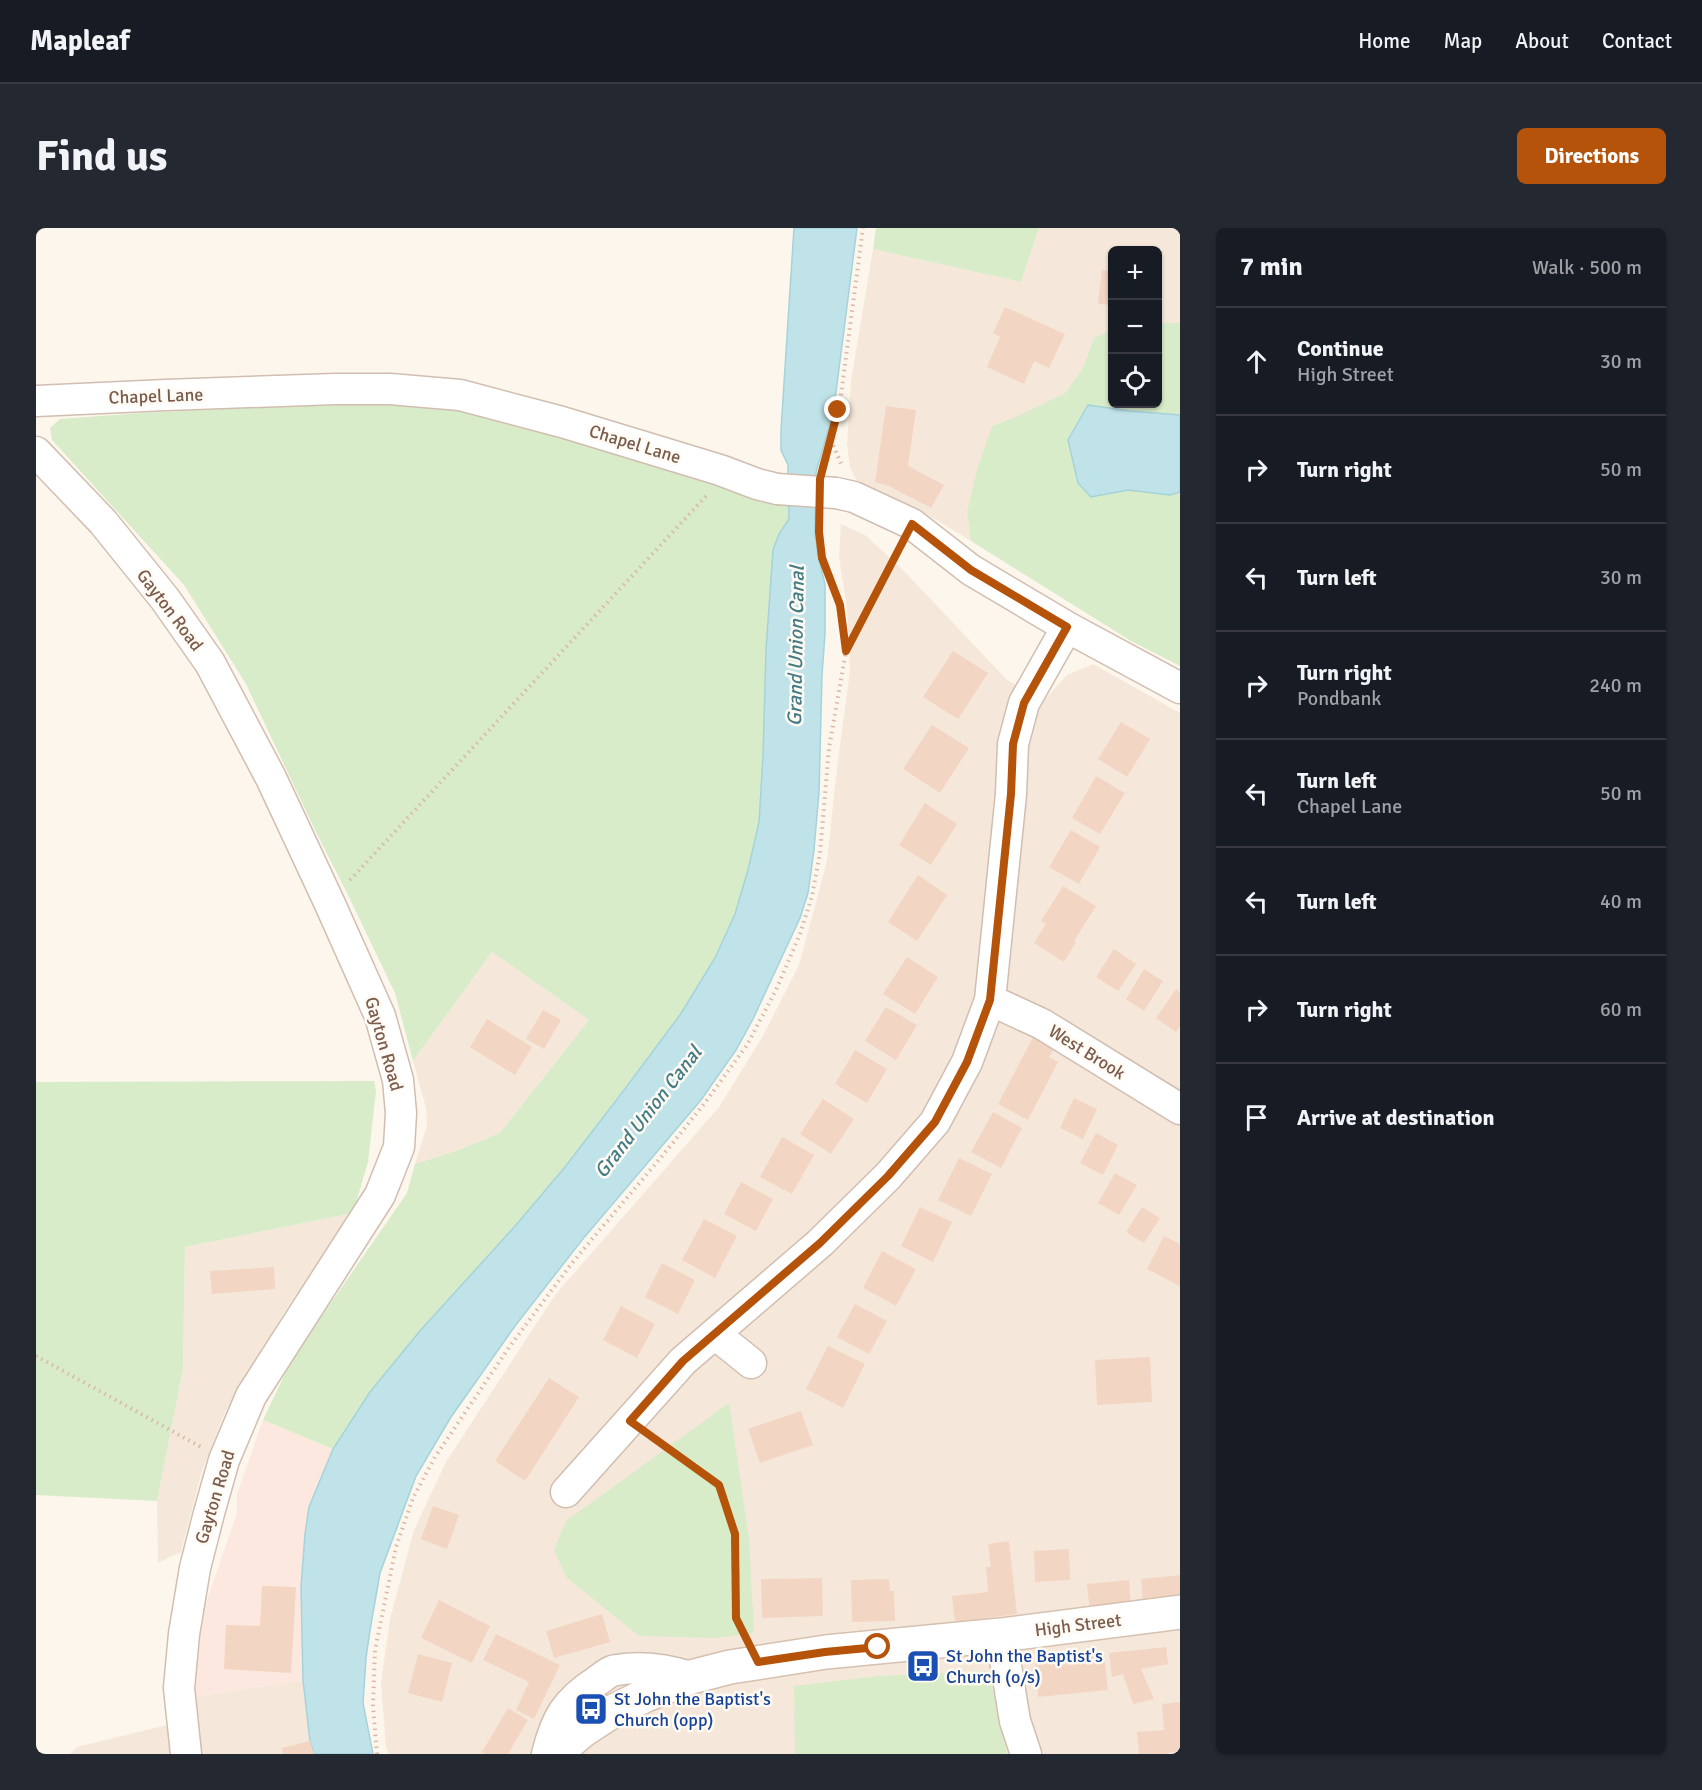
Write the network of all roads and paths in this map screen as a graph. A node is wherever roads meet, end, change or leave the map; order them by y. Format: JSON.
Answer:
{"nodes":[{"id":1,"x":863,"y":228,"type":"edge"},
{"id":2,"x":36,"y":401,"type":"edge"},
{"id":3,"x":36,"y":452,"type":"edge"},
{"id":4,"x":720,"y":470,"type":"junction"},
{"id":5,"x":826,"y":491,"type":"junction"},
{"id":6,"x":912,"y":524,"type":"junction"},
{"id":7,"x":1067,"y":627,"type":"junction"},
{"id":8,"x":846,"y":651,"type":"junction"},
{"id":9,"x":1180,"y":688,"type":"edge"},
{"id":10,"x":329,"y":902,"type":"junction"},
{"id":11,"x":990,"y":1000,"type":"junction"},
{"id":12,"x":1180,"y":1109,"type":"edge"},
{"id":13,"x":715,"y":1334,"type":"junction"},
{"id":14,"x":36,"y":1356,"type":"edge"},
{"id":15,"x":751,"y":1363,"type":"dead end"},
{"id":16,"x":630,"y":1421,"type":"junction"},
{"id":17,"x":224,"y":1460,"type":"junction"},
{"id":18,"x":566,"y":1492,"type":"dead end"},
{"id":19,"x":1180,"y":1612,"type":"edge"},
{"id":20,"x":1001,"y":1635,"type":"junction"},
{"id":21,"x":758,"y":1662,"type":"junction"},
{"id":22,"x":690,"y":1677,"type":"junction"},
{"id":23,"x":186,"y":1754,"type":"edge"},
{"id":24,"x":377,"y":1754,"type":"edge"},
{"id":25,"x":547,"y":1754,"type":"edge"},
{"id":26,"x":555,"y":1754,"type":"edge"},
{"id":27,"x":1026,"y":1754,"type":"edge"}],
"edges":[{"from":1,"to":5,"type":"path"},
{"from":2,"to":4,"type":"street","name":"Chapel Lane"},
{"from":3,"to":10,"type":"street","name":"Gayton Road"},
{"from":4,"to":5,"type":"street","name":"Chapel Lane","bridge":true},
{"from":4,"to":10,"type":"path"},
{"from":5,"to":6,"type":"street","name":"Chapel Lane"},
{"from":5,"to":8,"type":"path"},
{"from":6,"to":7,"type":"street","name":"Chapel Lane"},
{"from":6,"to":8,"type":"path"},
{"from":7,"to":9,"type":"street","name":"Chapel Lane"},
{"from":7,"to":11,"type":"street"},
{"from":8,"to":24,"type":"path"},
{"from":10,"to":17,"type":"street","name":"Gayton Road"},
{"from":11,"to":12,"type":"street","name":"West Brook"},
{"from":11,"to":13,"type":"street"},
{"from":13,"to":15,"type":"street"},
{"from":13,"to":16,"type":"street"},
{"from":14,"to":17,"type":"path"},
{"from":16,"to":18,"type":"street"},
{"from":16,"to":21,"type":"path"},
{"from":17,"to":23,"type":"street","name":"Gayton Road"},
{"from":19,"to":20,"type":"street","name":"High Street"},
{"from":20,"to":21,"type":"street","name":"High Street"},
{"from":20,"to":27,"type":"street"},
{"from":21,"to":22,"type":"street","name":"High Street"},
{"from":22,"to":25,"type":"street","name":"High Street"},
{"from":22,"to":26,"type":"street","name":"High Street"}]}
